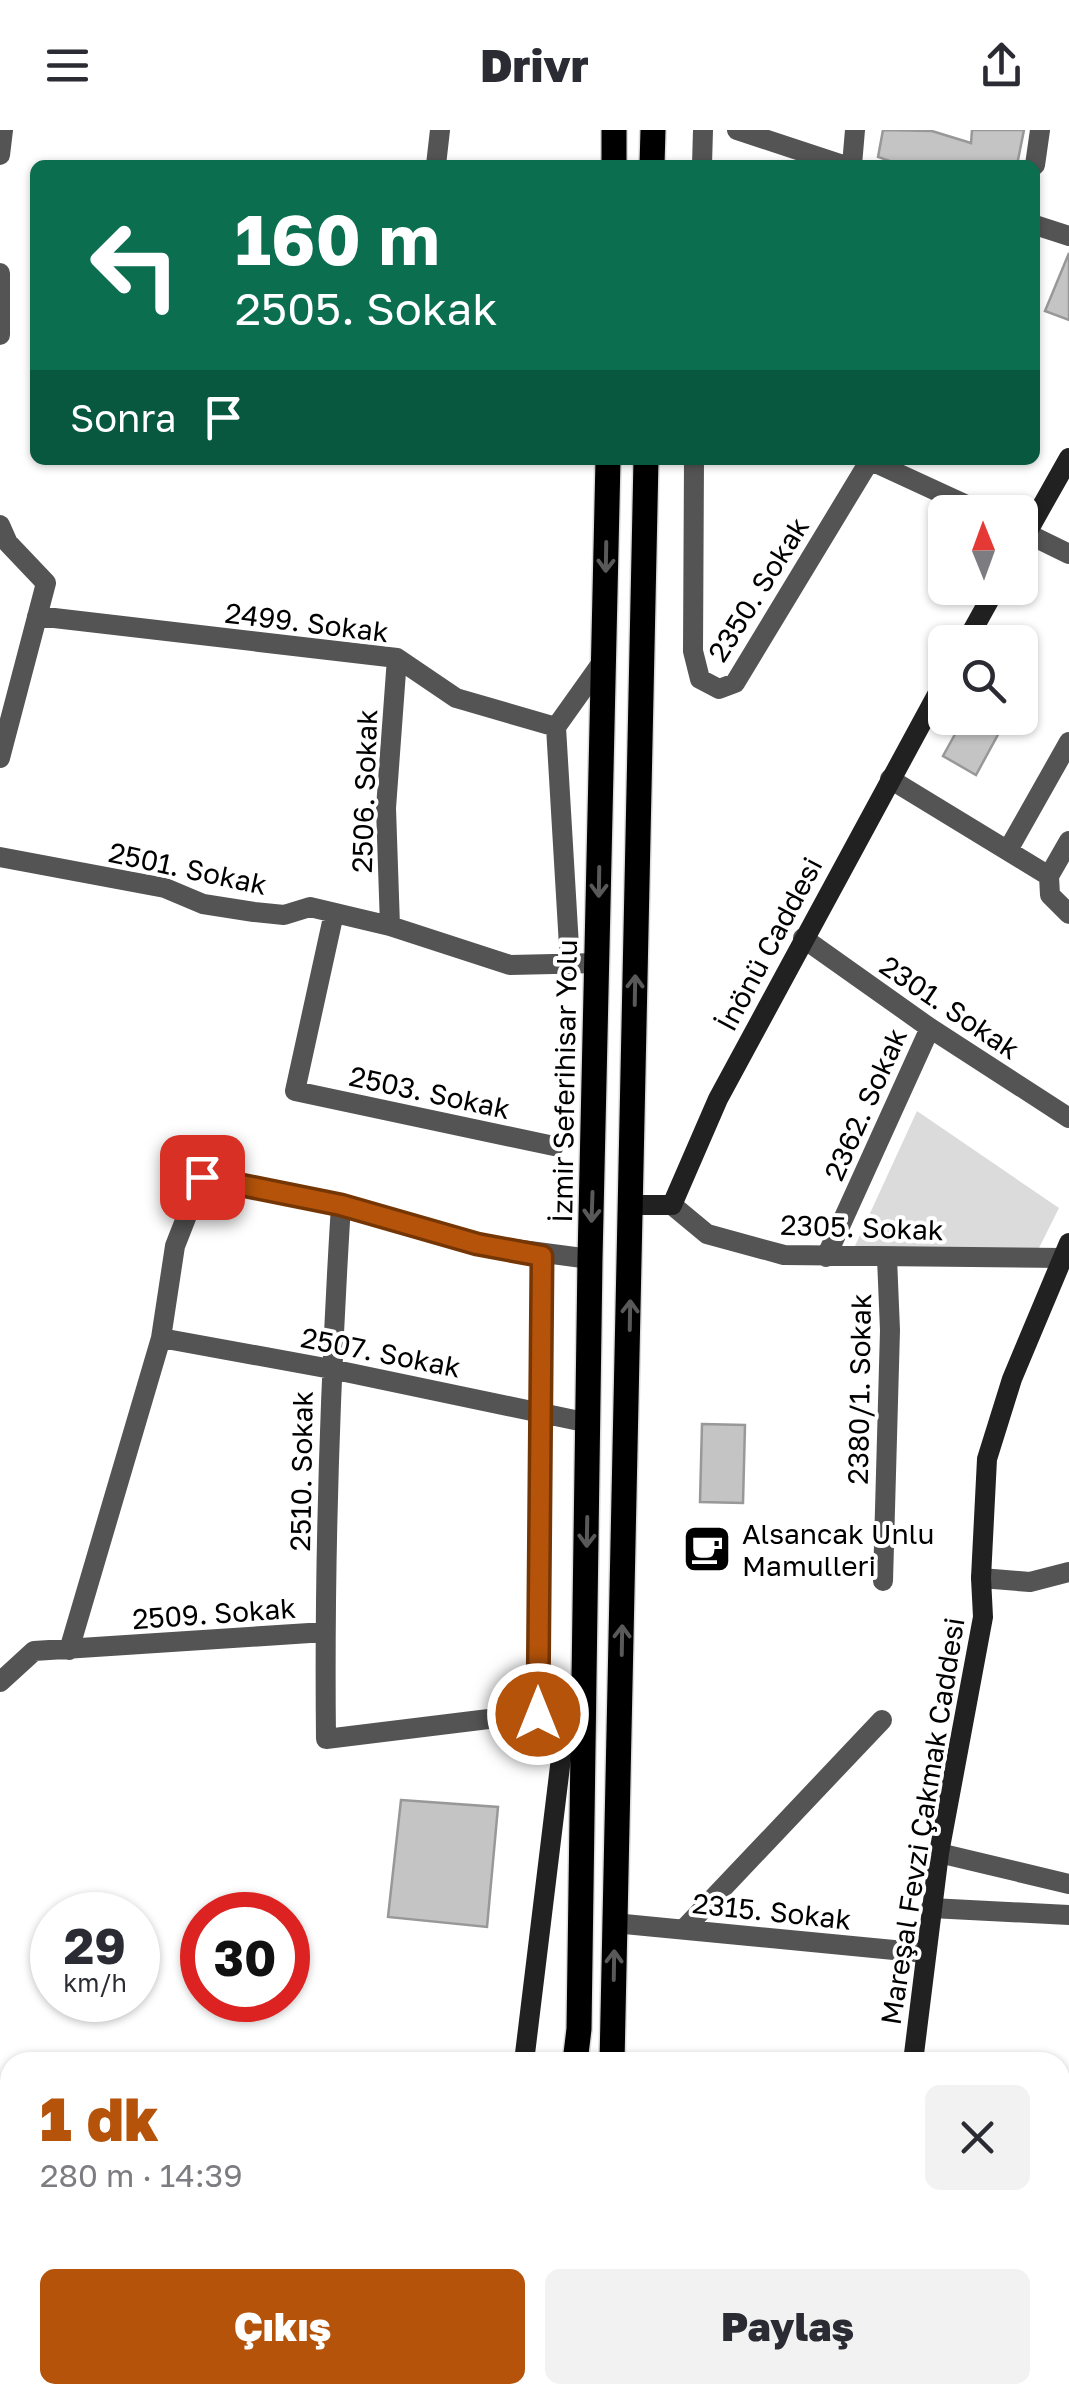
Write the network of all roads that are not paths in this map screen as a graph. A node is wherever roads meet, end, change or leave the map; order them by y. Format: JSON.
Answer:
{"nodes":[{"id":1,"x":3,"y":130,"type":"edge"},
{"id":2,"x":440,"y":130,"type":"edge"},
{"id":3,"x":614,"y":130,"type":"edge"},
{"id":4,"x":653,"y":130,"type":"edge"},
{"id":5,"x":702,"y":130,"type":"edge"},
{"id":6,"x":737,"y":130,"type":"edge"},
{"id":7,"x":855,"y":130,"type":"edge"},
{"id":8,"x":1040,"y":130,"type":"edge"},
{"id":9,"x":0,"y":155,"type":"edge"},
{"id":10,"x":437,"y":160,"type":"edge"},
{"id":11,"x":614,"y":160,"type":"edge"},
{"id":12,"x":652,"y":160,"type":"edge"},
{"id":13,"x":702,"y":160,"type":"edge"},
{"id":14,"x":828,"y":160,"type":"edge"},
{"id":15,"x":852,"y":160,"type":"edge"},
{"id":16,"x":1036,"y":160,"type":"edge"},
{"id":17,"x":1040,"y":227,"type":"edge"},
{"id":18,"x":1069,"y":236,"type":"edge"},
{"id":19,"x":0,"y":273,"type":"edge"},
{"id":20,"x":0,"y":335,"type":"edge"},
{"id":21,"x":1069,"y":458,"type":"edge"},
{"id":22,"x":608,"y":465,"type":"edge"},
{"id":23,"x":646,"y":465,"type":"edge"},
{"id":24,"x":694,"y":465,"type":"edge"},
{"id":25,"x":866,"y":465,"type":"edge"},
{"id":26,"x":880,"y":465,"type":"edge"},
{"id":27,"x":945,"y":495,"type":"edge"},
{"id":28,"x":1038,"y":509,"type":"edge"},
{"id":29,"x":0,"y":525,"type":"edge"},
{"id":30,"x":1038,"y":542,"type":"edge"},
{"id":31,"x":1069,"y":554,"type":"edge"},
{"id":32,"x":38,"y":616,"type":"junction"},
{"id":33,"x":397,"y":658,"type":"junction"},
{"id":34,"x":604,"y":661,"type":"junction"},
{"id":35,"x":928,"y":711,"type":"edge"},
{"id":36,"x":556,"y":727,"type":"junction"},
{"id":37,"x":1069,"y":742,"type":"edge"},
{"id":38,"x":0,"y":758,"type":"edge"},
{"id":39,"x":890,"y":779,"type":"junction"},
{"id":40,"x":1069,"y":841,"type":"edge"},
{"id":41,"x":1008,"y":850,"type":"junction"},
{"id":42,"x":0,"y":857,"type":"edge"},
{"id":43,"x":1049,"y":876,"type":"junction"},
{"id":44,"x":334,"y":913,"type":"junction"},
{"id":45,"x":1069,"y":914,"type":"edge"},
{"id":46,"x":390,"y":926,"type":"junction"},
{"id":47,"x":802,"y":938,"type":"junction"},
{"id":48,"x":597,"y":963,"type":"junction"},
{"id":49,"x":570,"y":964,"type":"junction"},
{"id":50,"x":930,"y":1028,"type":"junction"},
{"id":51,"x":1069,"y":1118,"type":"edge"},
{"id":52,"x":554,"y":1146,"type":"dead end"},
{"id":53,"x":341,"y":1205,"type":"junction"},
{"id":54,"x":632,"y":1205,"type":"junction"},
{"id":55,"x":672,"y":1205,"type":"junction"},
{"id":56,"x":1066,"y":1250,"type":"edge"},
{"id":57,"x":542,"y":1256,"type":"junction"},
{"id":58,"x":826,"y":1257,"type":"junction"},
{"id":59,"x":887,"y":1258,"type":"junction"},
{"id":60,"x":590,"y":1260,"type":"junction"},
{"id":61,"x":161,"y":1338,"type":"junction"},
{"id":62,"x":331,"y":1369,"type":"junction"},
{"id":63,"x":538,"y":1412,"type":"junction"},
{"id":64,"x":589,"y":1423,"type":"junction"},
{"id":65,"x":1069,"y":1572,"type":"edge"},
{"id":66,"x":982,"y":1578,"type":"junction"},
{"id":67,"x":882,"y":1581,"type":"dead end"},
{"id":68,"x":325,"y":1632,"type":"junction"},
{"id":69,"x":69,"y":1650,"type":"junction"},
{"id":70,"x":0,"y":1682,"type":"edge"},
{"id":71,"x":584,"y":1719,"type":"junction"},
{"id":72,"x":882,"y":1720,"type":"dead end"},
{"id":73,"x":939,"y":1853,"type":"junction"},
{"id":74,"x":1069,"y":1884,"type":"edge"},
{"id":75,"x":931,"y":1908,"type":"junction"},
{"id":76,"x":1069,"y":1916,"type":"edge"},
{"id":77,"x":614,"y":1923,"type":"junction"},
{"id":78,"x":684,"y":1929,"type":"junction"},
{"id":79,"x":924,"y":1953,"type":"junction"},
{"id":80,"x":526,"y":2052,"type":"edge"},
{"id":81,"x":577,"y":2052,"type":"edge"},
{"id":82,"x":612,"y":2052,"type":"edge"},
{"id":83,"x":914,"y":2052,"type":"edge"}],
"edges":[{"from":1,"to":9,"type":"street"},
{"from":2,"to":10,"type":"street"},
{"from":3,"to":11,"type":"main road"},
{"from":4,"to":12,"type":"main road"},
{"from":5,"to":13,"type":"street"},
{"from":6,"to":14,"type":"street"},
{"from":7,"to":15,"type":"street"},
{"from":8,"to":16,"type":"street"},
{"from":17,"to":18,"type":"street"},
{"from":19,"to":20,"type":"street"},
{"from":21,"to":28,"type":"street"},
{"from":22,"to":34,"type":"main road","name":"İzmir Seferihisar Yolu","one_way":true},
{"from":54,"to":23,"type":"main road","one_way":true},
{"from":24,"to":25,"type":"street","name":"2350. Sokak"},
{"from":26,"to":27,"type":"street"},
{"from":29,"to":32,"type":"street"},
{"from":30,"to":31,"type":"street"},
{"from":32,"to":33,"type":"street","name":"2499. Sokak"},
{"from":32,"to":38,"type":"street"},
{"from":33,"to":36,"type":"street","name":"2499. Sokak"},
{"from":33,"to":46,"type":"street","name":"2506. Sokak"},
{"from":34,"to":36,"type":"street"},
{"from":34,"to":48,"type":"main road","name":"İzmir Seferihisar Yolu","one_way":true},
{"from":35,"to":39,"type":"street","name":"İnönü Caddesi"},
{"from":36,"to":49,"type":"street"},
{"from":37,"to":41,"type":"street"},
{"from":39,"to":41,"type":"street"},
{"from":39,"to":47,"type":"street","name":"İnönü Caddesi"},
{"from":40,"to":43,"type":"street"},
{"from":41,"to":43,"type":"street"},
{"from":42,"to":44,"type":"street","name":"2501. Sokak"},
{"from":43,"to":45,"type":"street"},
{"from":44,"to":46,"type":"street","name":"2501. Sokak"},
{"from":44,"to":52,"type":"street","name":"2503. Sokak"},
{"from":46,"to":49,"type":"street","name":"2501. Sokak"},
{"from":47,"to":50,"type":"street","name":"2301. Sokak"},
{"from":47,"to":55,"type":"street","name":"İnönü Caddesi"},
{"from":48,"to":49,"type":"street","name":"2501. Sokak"},
{"from":48,"to":60,"type":"main road","name":"İzmir Seferihisar Yolu","one_way":true},
{"from":50,"to":51,"type":"street","name":"2301. Sokak"},
{"from":50,"to":58,"type":"street","name":"2362. Sokak"},
{"from":53,"to":57,"type":"street"},
{"from":53,"to":61,"type":"street"},
{"from":53,"to":62,"type":"street","name":"2510. Sokak"},
{"from":54,"to":55,"type":"street"},
{"from":77,"to":54,"type":"main road","one_way":true},
{"from":55,"to":58,"type":"street","name":"2305. Sokak"},
{"from":56,"to":59,"type":"street","name":"2305. Sokak"},
{"from":56,"to":66,"type":"street","name":"Mareşal Fevzi Çakmak Caddesi"},
{"from":57,"to":60,"type":"street"},
{"from":57,"to":63,"type":"street"},
{"from":58,"to":59,"type":"street","name":"2305. Sokak"},
{"from":59,"to":67,"type":"street","name":"2380/1. Sokak"},
{"from":60,"to":64,"type":"main road","name":"İzmir Seferihisar Yolu"},
{"from":61,"to":62,"type":"street","name":"2507. Sokak"},
{"from":61,"to":69,"type":"street"},
{"from":62,"to":63,"type":"street","name":"2507. Sokak"},
{"from":62,"to":68,"type":"street","name":"2510. Sokak"},
{"from":63,"to":64,"type":"street","name":"2507. Sokak"},
{"from":63,"to":68,"type":"street","name":"2510. Sokak"},
{"from":64,"to":71,"type":"main road","name":"İzmir Seferihisar Yolu","one_way":true},
{"from":65,"to":66,"type":"street"},
{"from":66,"to":73,"type":"street","name":"Mareşal Fevzi Çakmak Caddesi"},
{"from":68,"to":69,"type":"street","name":"2509. Sokak"},
{"from":69,"to":70,"type":"street","name":"2509. Sokak"},
{"from":71,"to":80,"type":"street"},
{"from":71,"to":81,"type":"main road","name":"İzmir Seferihisar Yolu"},
{"from":72,"to":78,"type":"street"},
{"from":73,"to":74,"type":"street"},
{"from":73,"to":75,"type":"street","name":"Mareşal Fevzi Çakmak Caddesi"},
{"from":75,"to":76,"type":"street"},
{"from":75,"to":79,"type":"street","name":"Mareşal Fevzi Çakmak Caddesi"},
{"from":77,"to":78,"type":"street","name":"2315. Sokak"},
{"from":82,"to":77,"type":"main road","one_way":true},
{"from":78,"to":79,"type":"street","name":"2315. Sokak"},
{"from":79,"to":83,"type":"street","name":"Mareşal Fevzi Çakmak Caddesi"}]}
